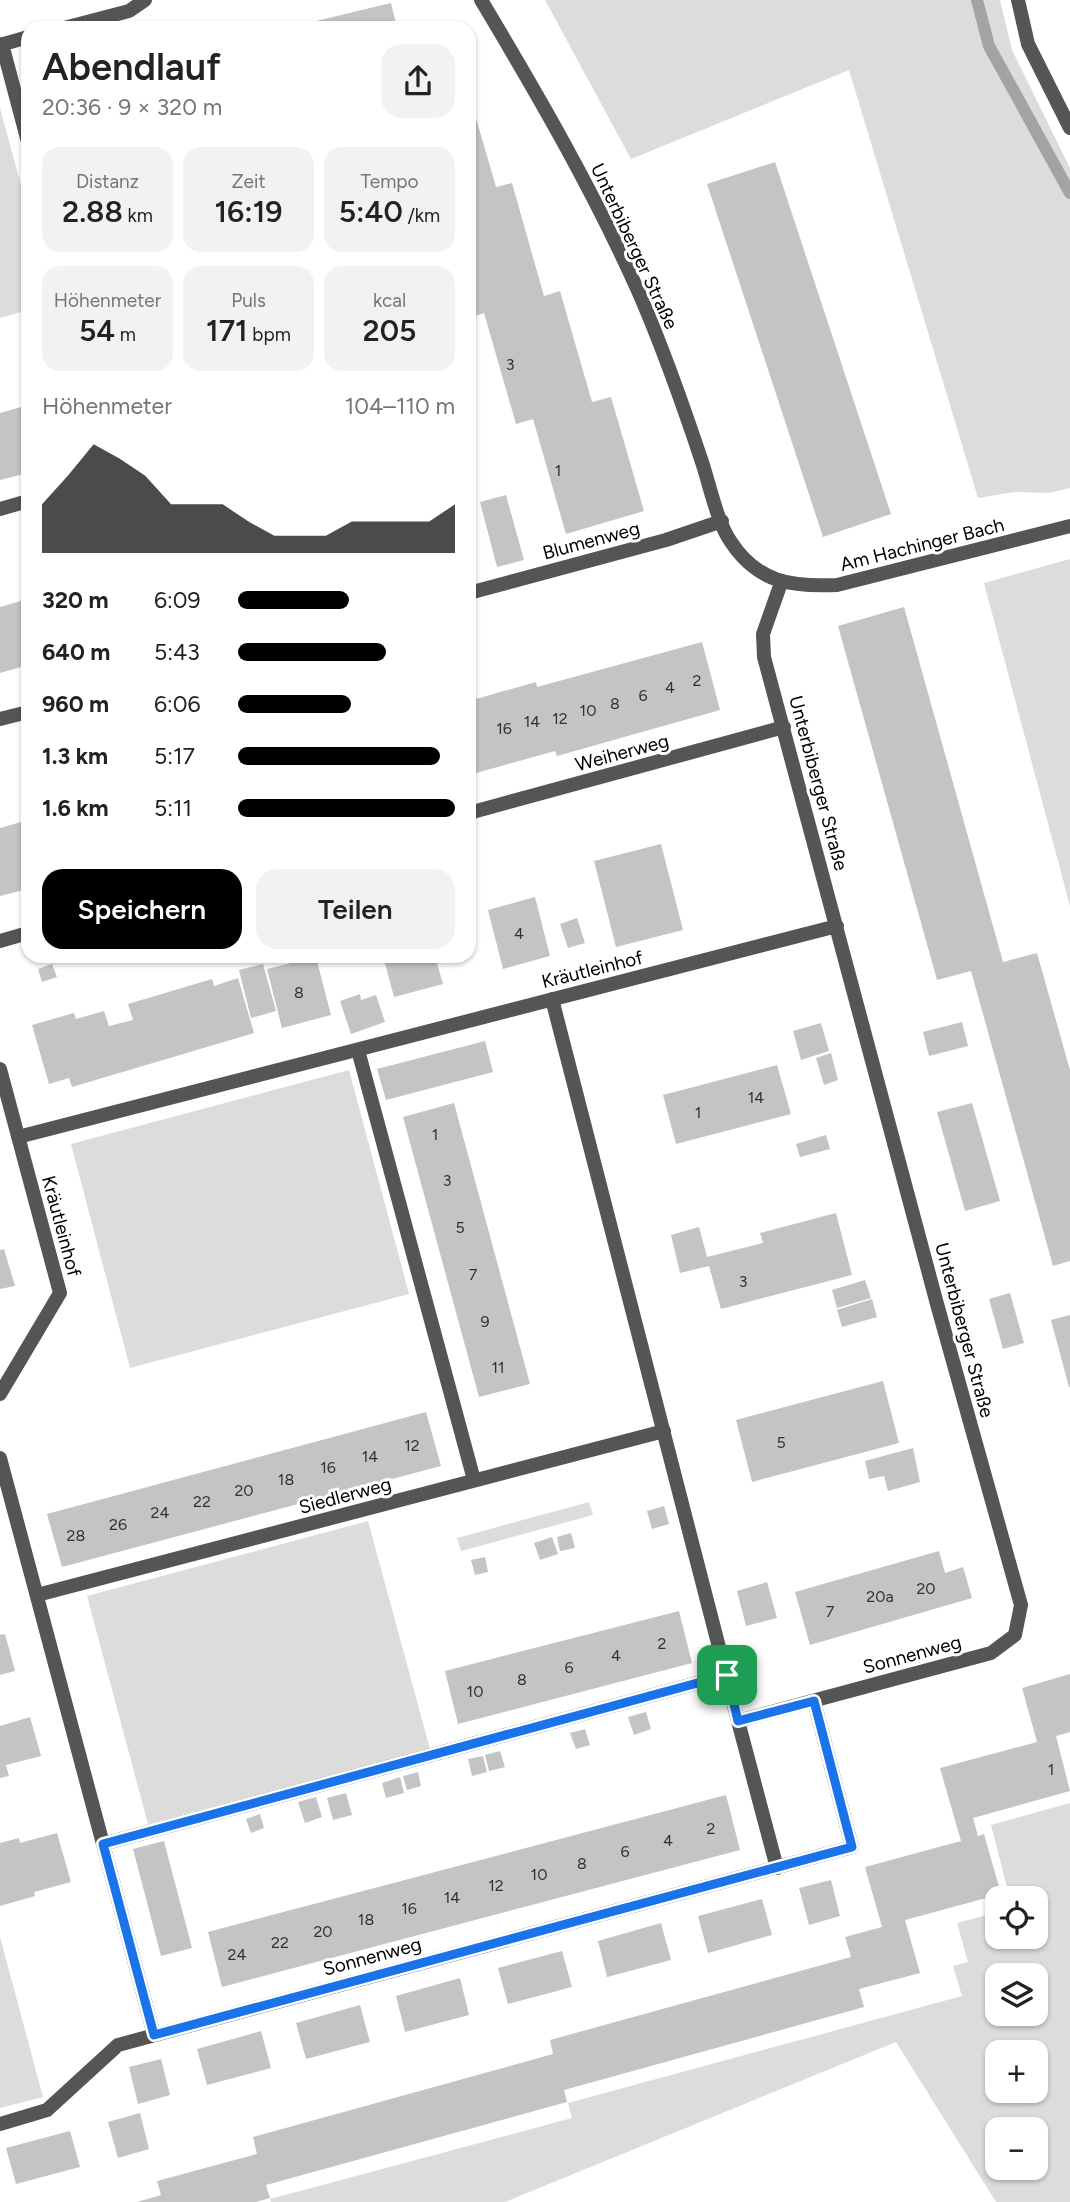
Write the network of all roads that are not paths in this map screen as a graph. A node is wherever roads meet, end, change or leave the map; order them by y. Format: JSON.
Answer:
{"nodes":[{"id":1,"x":145,"y":0,"type":"edge"},
{"id":2,"x":481,"y":0,"type":"edge"},
{"id":3,"x":1018,"y":0,"type":"edge"},
{"id":4,"x":91,"y":21,"type":"edge"},
{"id":5,"x":21,"y":39,"type":"edge"},
{"id":6,"x":1,"y":45,"type":"edge"},
{"id":7,"x":21,"y":117,"type":"edge"},
{"id":8,"x":1070,"y":128,"type":"edge"},
{"id":9,"x":21,"y":503,"type":"edge"},
{"id":10,"x":0,"y":509,"type":"edge"},
{"id":11,"x":722,"y":521,"type":"junction"},
{"id":12,"x":1070,"y":526,"type":"edge"},
{"id":13,"x":781,"y":583,"type":"junction"},
{"id":14,"x":476,"y":591,"type":"edge"},
{"id":15,"x":21,"y":714,"type":"edge"},
{"id":16,"x":0,"y":719,"type":"edge"},
{"id":17,"x":784,"y":727,"type":"junction"},
{"id":18,"x":476,"y":811,"type":"edge"},
{"id":19,"x":837,"y":926,"type":"junction"},
{"id":20,"x":21,"y":935,"type":"edge"},
{"id":21,"x":0,"y":941,"type":"edge"},
{"id":22,"x":552,"y":999,"type":"junction"},
{"id":23,"x":358,"y":1049,"type":"junction"},
{"id":24,"x":0,"y":1069,"type":"edge"},
{"id":25,"x":18,"y":1137,"type":"junction"},
{"id":26,"x":0,"y":1394,"type":"edge"},
{"id":27,"x":664,"y":1431,"type":"junction"},
{"id":28,"x":0,"y":1458,"type":"edge"},
{"id":29,"x":474,"y":1480,"type":"junction"},
{"id":30,"x":37,"y":1595,"type":"junction"},
{"id":31,"x":1015,"y":1635,"type":"joint"},
{"id":32,"x":727,"y":1675,"type":"junction"},
{"id":33,"x":814,"y":1701,"type":"junction"},
{"id":34,"x":738,"y":1721,"type":"junction"},
{"id":35,"x":103,"y":1844,"type":"junction"},
{"id":36,"x":777,"y":1868,"type":"junction"},
{"id":37,"x":154,"y":2035,"type":"junction"},
{"id":38,"x":0,"y":2124,"type":"edge"}],
"edges":[{"from":1,"to":4,"type":"street"},
{"from":2,"to":11,"type":"street","name":"Unterbiberger Straße"},
{"from":3,"to":8,"type":"street"},
{"from":5,"to":6,"type":"street"},
{"from":6,"to":7,"type":"street"},
{"from":9,"to":10,"type":"street"},
{"from":11,"to":13,"type":"street","name":"Unterbiberger Straße"},
{"from":11,"to":14,"type":"street","name":"Blumenweg"},
{"from":12,"to":13,"type":"street","name":"Am Hachinger Bach"},
{"from":13,"to":17,"type":"street","name":"Unterbiberger Straße"},
{"from":15,"to":16,"type":"street"},
{"from":17,"to":18,"type":"street","name":"Weiherweg"},
{"from":17,"to":19,"type":"street","name":"Unterbiberger Straße"},
{"from":19,"to":22,"type":"street","name":"Kräutleinhof"},
{"from":19,"to":31,"type":"street","name":"Unterbiberger Straße"},
{"from":20,"to":21,"type":"street"},
{"from":22,"to":23,"type":"street","name":"Kräutleinhof"},
{"from":22,"to":27,"type":"street"},
{"from":23,"to":25,"type":"street","name":"Kräutleinhof"},
{"from":23,"to":29,"type":"street"},
{"from":24,"to":25,"type":"street","name":"Kräutleinhof"},
{"from":25,"to":26,"type":"street","name":"Kräutleinhof"},
{"from":27,"to":29,"type":"street","name":"Siedlerweg"},
{"from":27,"to":32,"type":"street"},
{"from":28,"to":30,"type":"street"},
{"from":29,"to":30,"type":"street","name":"Siedlerweg"},
{"from":30,"to":35,"type":"street"},
{"from":31,"to":33,"type":"street","name":"Sonnenweg"},
{"from":32,"to":34,"type":"street"},
{"from":32,"to":35,"type":"street"},
{"from":33,"to":34,"type":"street","name":"Sonnenweg"},
{"from":33,"to":36,"type":"street","name":"Sonnenweg"},
{"from":34,"to":36,"type":"street"},
{"from":35,"to":37,"type":"street"},
{"from":36,"to":37,"type":"street","name":"Sonnenweg"},
{"from":37,"to":38,"type":"street","name":"Sonnenweg"}]}
